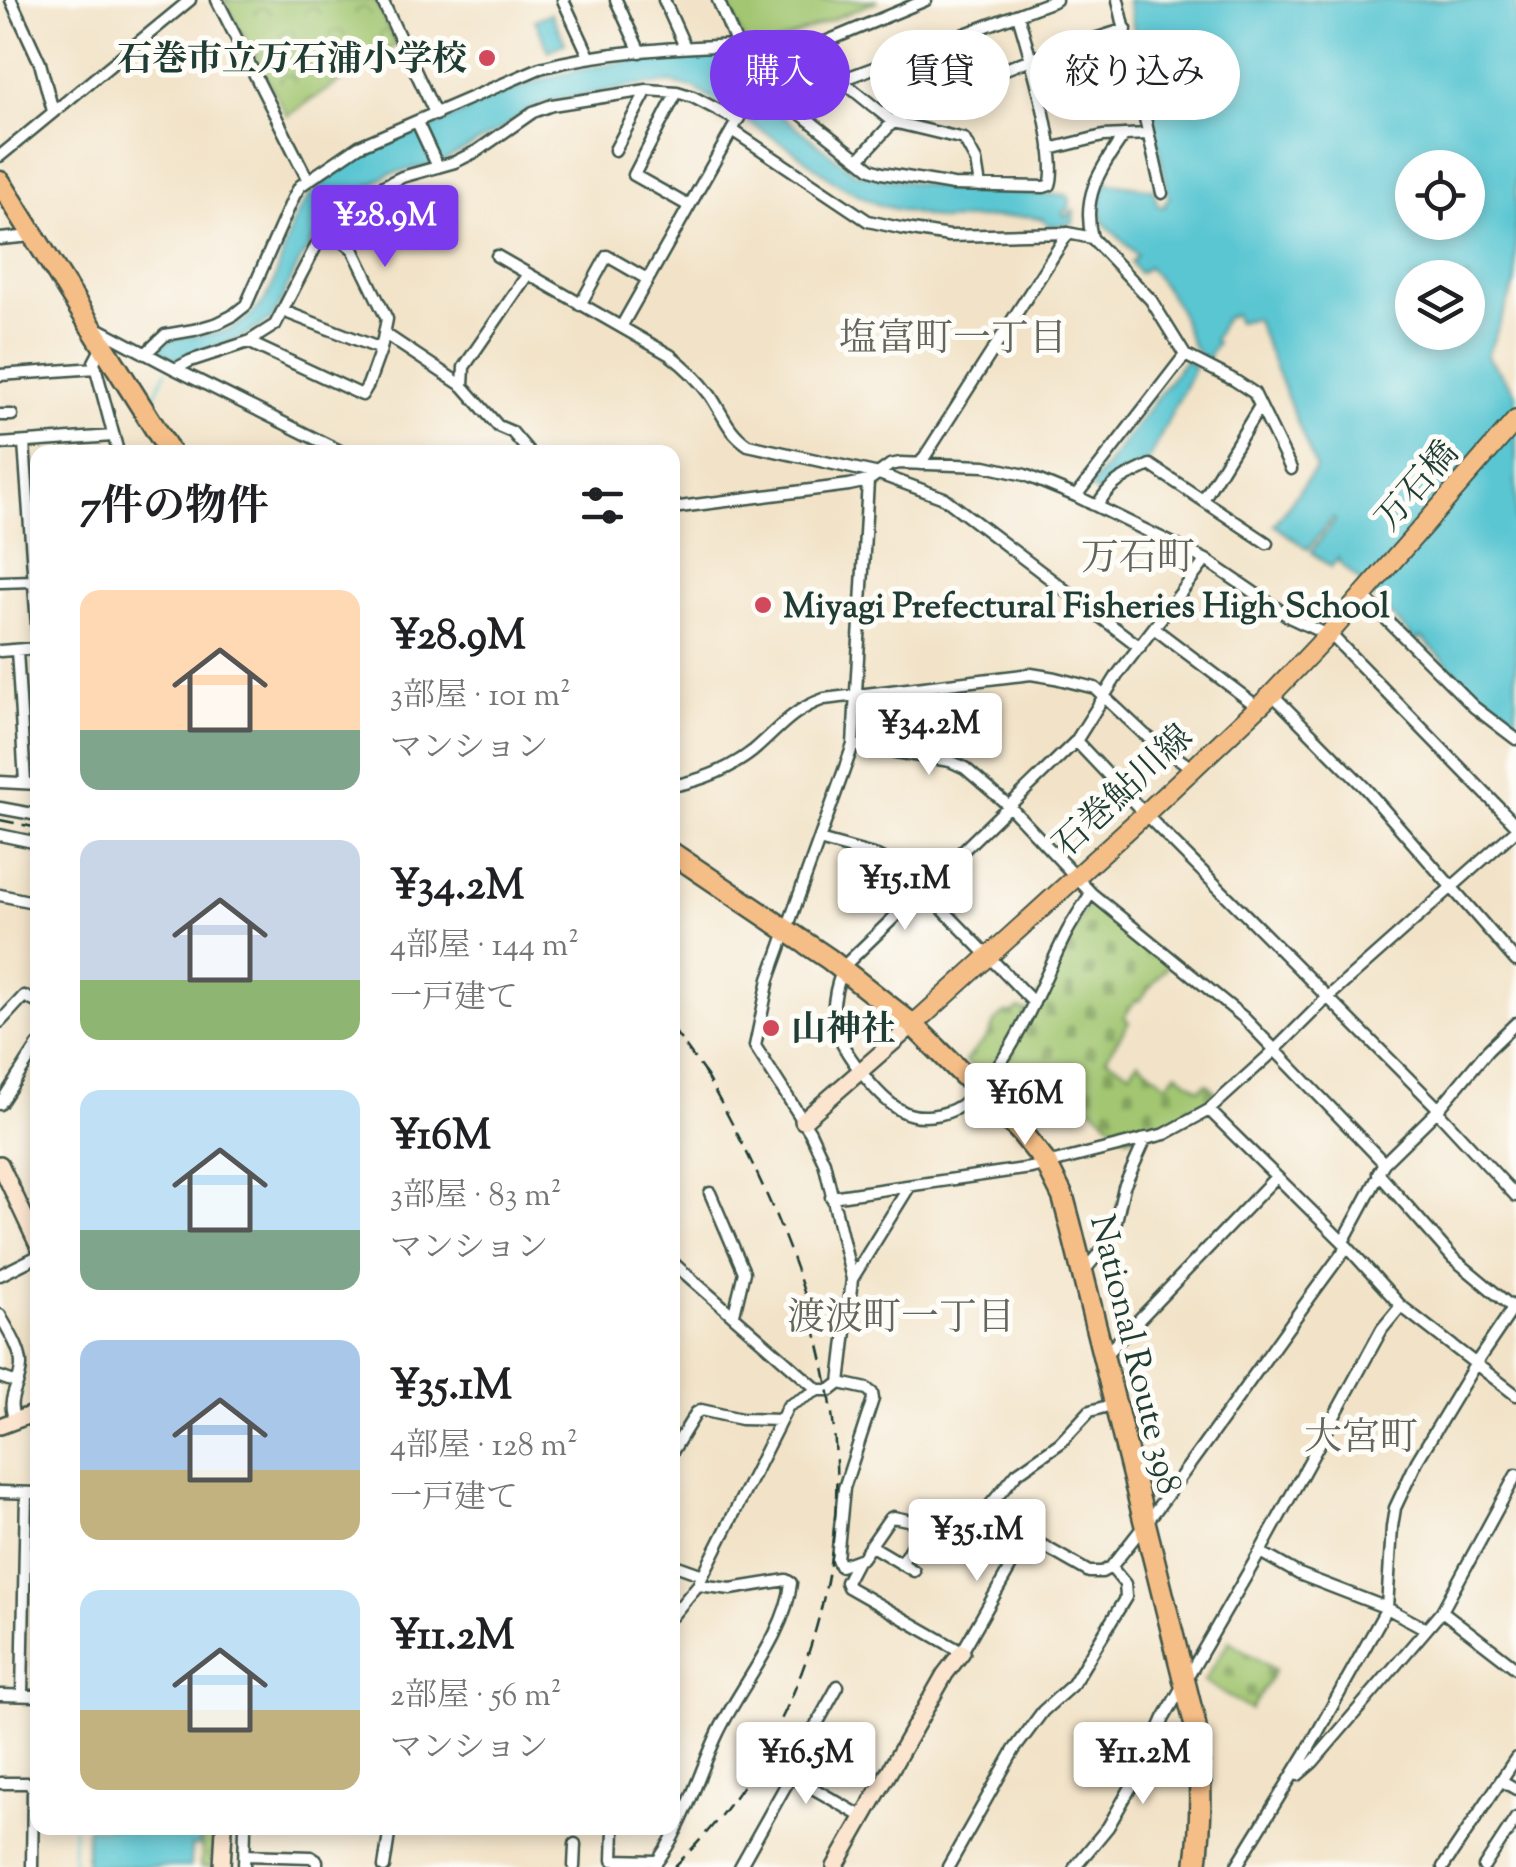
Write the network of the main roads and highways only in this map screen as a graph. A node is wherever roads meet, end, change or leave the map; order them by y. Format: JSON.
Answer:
{"nodes":[{"id":1,"x":0,"y":182,"type":"edge"},
{"id":2,"x":1516,"y":420,"type":"edge"},
{"id":3,"x":165,"y":445,"type":"edge"},
{"id":4,"x":1364,"y":594,"type":"joint"},
{"id":5,"x":680,"y":858,"type":"edge"},
{"id":6,"x":913,"y":1025,"type":"junction"},
{"id":7,"x":1196,"y":1867,"type":"edge"}],
"edges":[{"from":1,"to":3,"type":"highway"},
{"from":2,"to":4,"type":"main road","name":"万石橋"},
{"from":4,"to":6,"type":"main road","name":"石巻鮎川線"},
{"from":5,"to":6,"type":"highway","name":"National Route 398"},
{"from":6,"to":7,"type":"highway","name":"National Route 398"}]}
